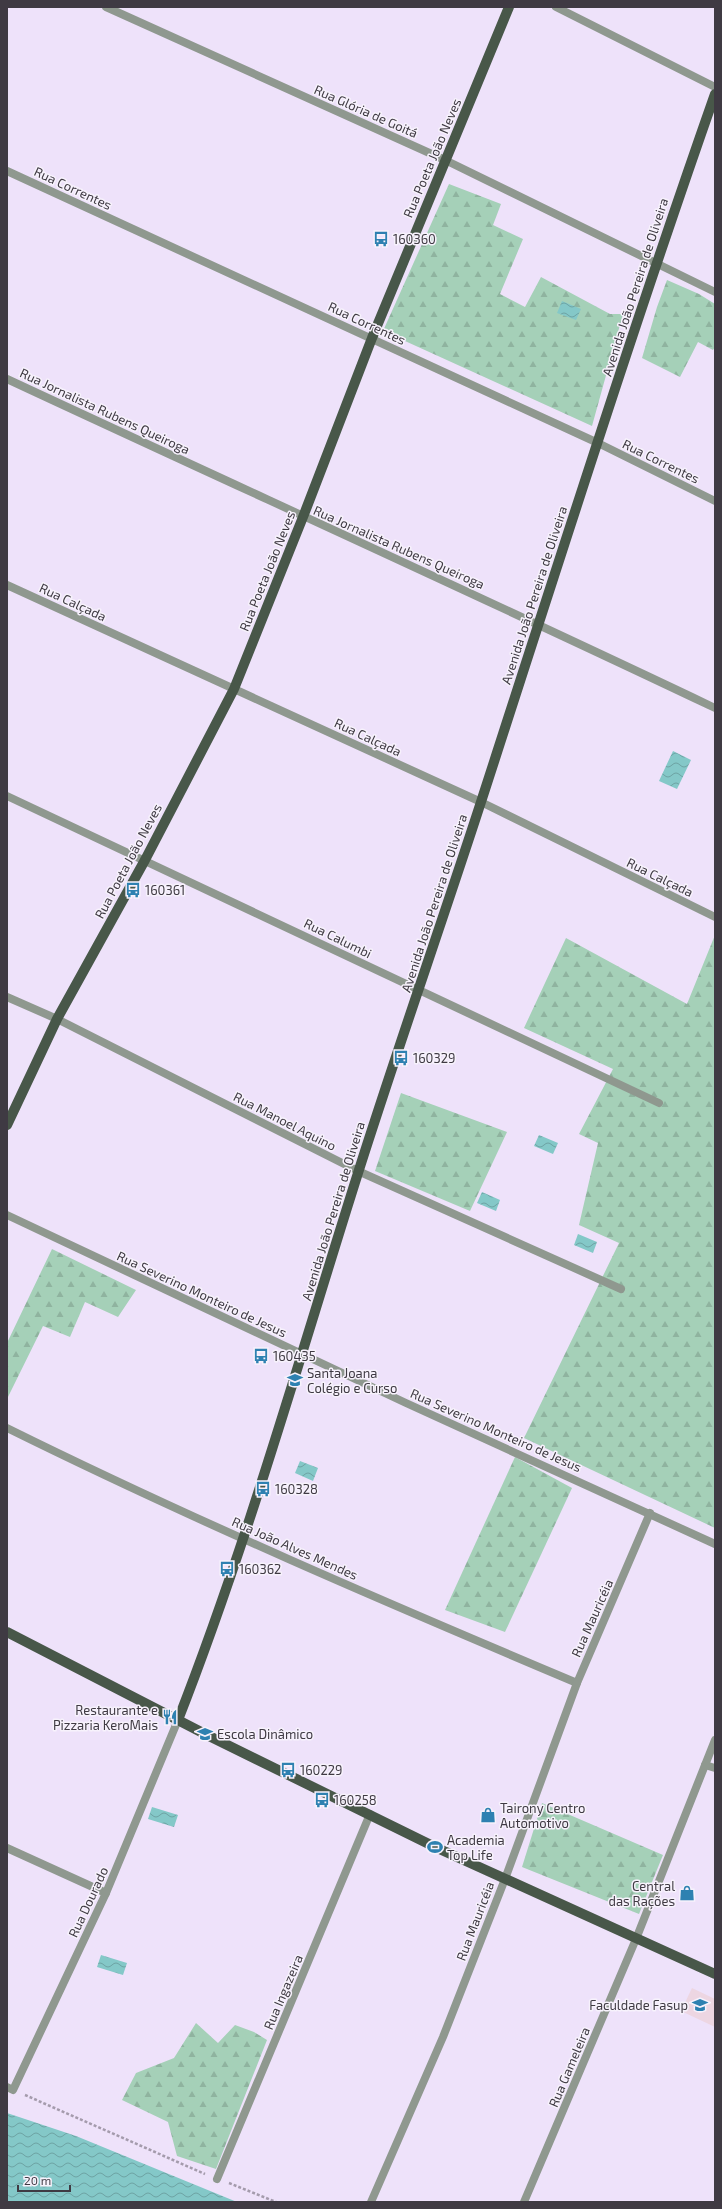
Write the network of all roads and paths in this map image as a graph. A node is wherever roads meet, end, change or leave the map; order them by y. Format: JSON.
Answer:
{"nodes":[{"id":1,"x":106,"y":7,"type":"edge"},
{"id":2,"x":509,"y":7,"type":"edge"},
{"id":3,"x":556,"y":7,"type":"edge"},
{"id":4,"x":715,"y":87,"type":"edge"},
{"id":5,"x":715,"y":94,"type":"edge"},
{"id":6,"x":445,"y":160,"type":"junction"},
{"id":7,"x":7,"y":171,"type":"edge"},
{"id":8,"x":656,"y":264,"type":"junction"},
{"id":9,"x":715,"y":292,"type":"edge"},
{"id":10,"x":372,"y":338,"type":"junction"},
{"id":11,"x":7,"y":379,"type":"edge"},
{"id":12,"x":598,"y":443,"type":"junction"},
{"id":13,"x":715,"y":501,"type":"edge"},
{"id":14,"x":303,"y":517,"type":"junction"},
{"id":15,"x":7,"y":585,"type":"edge"},
{"id":16,"x":538,"y":623,"type":"junction"},
{"id":17,"x":234,"y":689,"type":"junction"},
{"id":18,"x":715,"y":708,"type":"edge"},
{"id":19,"x":7,"y":796,"type":"edge"},
{"id":20,"x":481,"y":802,"type":"junction"},
{"id":21,"x":145,"y":860,"type":"junction"},
{"id":22,"x":715,"y":917,"type":"edge"},
{"id":23,"x":419,"y":991,"type":"junction"},
{"id":24,"x":7,"y":997,"type":"edge"},
{"id":25,"x":57,"y":1019,"type":"junction"},
{"id":26,"x":659,"y":1103,"type":"dead end"},
{"id":27,"x":7,"y":1124,"type":"edge"},
{"id":28,"x":358,"y":1171,"type":"junction"},
{"id":29,"x":7,"y":1215,"type":"edge"},
{"id":30,"x":621,"y":1289,"type":"dead end"},
{"id":31,"x":303,"y":1355,"type":"junction"},
{"id":32,"x":7,"y":1428,"type":"edge"},
{"id":33,"x":650,"y":1513,"type":"junction"},
{"id":34,"x":243,"y":1539,"type":"junction"},
{"id":35,"x":715,"y":1544,"type":"edge"},
{"id":36,"x":7,"y":1632,"type":"edge"},
{"id":37,"x":577,"y":1683,"type":"junction"},
{"id":38,"x":178,"y":1720,"type":"junction"},
{"id":39,"x":715,"y":1740,"type":"edge"},
{"id":40,"x":705,"y":1765,"type":"junction"},
{"id":41,"x":715,"y":1768,"type":"edge"},
{"id":42,"x":370,"y":1814,"type":"junction"},
{"id":43,"x":7,"y":1848,"type":"edge"},
{"id":44,"x":505,"y":1879,"type":"junction"},
{"id":45,"x":106,"y":1893,"type":"junction"},
{"id":46,"x":636,"y":1939,"type":"junction"},
{"id":47,"x":715,"y":1974,"type":"edge"},
{"id":48,"x":10,"y":2089,"type":"edge"},
{"id":49,"x":217,"y":2179,"type":"junction"},
{"id":50,"x":276,"y":2202,"type":"edge"},
{"id":51,"x":371,"y":2202,"type":"edge"},
{"id":52,"x":524,"y":2202,"type":"edge"}],
"edges":[{"from":1,"to":6,"type":"street","name":"Rua Glória de Goitá"},
{"from":2,"to":6,"type":"main road","name":"Rua Poeta João Neves"},
{"from":3,"to":4,"type":"street"},
{"from":5,"to":8,"type":"main road","name":"Avenida João Pereira de Oliveira"},
{"from":6,"to":8,"type":"street","name":"Rua Glória de Goitá"},
{"from":6,"to":10,"type":"main road","name":"Rua Poeta João Neves"},
{"from":7,"to":10,"type":"street","name":"Rua Correntes"},
{"from":8,"to":9,"type":"street","name":"Rua Glória de Goitá"},
{"from":8,"to":12,"type":"main road","name":"Avenida João Pereira de Oliveira"},
{"from":10,"to":12,"type":"street","name":"Rua Correntes"},
{"from":10,"to":14,"type":"main road","name":"Rua Poeta João Neves"},
{"from":11,"to":14,"type":"street","name":"Rua Jornalista Rubens Queiroga"},
{"from":12,"to":13,"type":"street","name":"Rua Correntes"},
{"from":12,"to":16,"type":"main road","name":"Avenida João Pereira de Oliveira"},
{"from":14,"to":16,"type":"street","name":"Rua Jornalista Rubens Queiroga"},
{"from":14,"to":17,"type":"main road","name":"Rua Poeta João Neves"},
{"from":15,"to":17,"type":"street","name":"Rua Calçada"},
{"from":16,"to":18,"type":"street","name":"Rua Jornalista Rubens Queiroga"},
{"from":16,"to":20,"type":"main road","name":"Avenida João Pereira de Oliveira"},
{"from":17,"to":20,"type":"street","name":"Rua Calçada"},
{"from":17,"to":21,"type":"main road","name":"Rua Poeta João Neves"},
{"from":19,"to":21,"type":"street","name":"Rua Calumbi"},
{"from":20,"to":22,"type":"street","name":"Rua Calçada"},
{"from":20,"to":23,"type":"main road","name":"Avenida João Pereira de Oliveira"},
{"from":21,"to":23,"type":"street","name":"Rua Calumbi"},
{"from":21,"to":25,"type":"main road","name":"Rua Poeta João Neves"},
{"from":23,"to":26,"type":"street","name":"Rua Calumbi"},
{"from":23,"to":28,"type":"main road","name":"Avenida João Pereira de Oliveira"},
{"from":24,"to":25,"type":"street","name":"Rua Manoel Aquino"},
{"from":25,"to":27,"type":"main road","name":"Rua Poeta João Neves"},
{"from":25,"to":28,"type":"street","name":"Rua Manoel Aquino"},
{"from":28,"to":30,"type":"street","name":"Rua Manoel Aquino"},
{"from":28,"to":31,"type":"main road","name":"Avenida João Pereira de Oliveira"},
{"from":29,"to":31,"type":"street","name":"Rua Severino Monteiro de Jesus"},
{"from":31,"to":33,"type":"street","name":"Rua Severino Monteiro de Jesus"},
{"from":31,"to":34,"type":"main road","name":"Avenida João Pereira de Oliveira"},
{"from":32,"to":34,"type":"street","name":"Rua João Alves Mendes"},
{"from":33,"to":35,"type":"street","name":"Rua Severino Monteiro de Jesus"},
{"from":33,"to":37,"type":"street","name":"Rua Mauricéia"},
{"from":34,"to":37,"type":"street","name":"Rua João Alves Mendes"},
{"from":34,"to":38,"type":"main road","name":"Avenida João Pereira de Oliveira"},
{"from":36,"to":38,"type":"main road"},
{"from":37,"to":44,"type":"street","name":"Rua Mauricéia"},
{"from":38,"to":42,"type":"main road"},
{"from":38,"to":45,"type":"street","name":"Rua Dourado"},
{"from":39,"to":40,"type":"street","name":"Rua Gameleira"},
{"from":40,"to":41,"type":"street"},
{"from":40,"to":46,"type":"street","name":"Rua Gameleira"},
{"from":42,"to":44,"type":"main road"},
{"from":42,"to":49,"type":"street","name":"Rua Ingazeira"},
{"from":43,"to":45,"type":"street"},
{"from":44,"to":46,"type":"main road"},
{"from":44,"to":51,"type":"street","name":"Rua Mauricéia"},
{"from":45,"to":48,"type":"street","name":"Rua Dourado"},
{"from":46,"to":47,"type":"main road"},
{"from":46,"to":52,"type":"street","name":"Rua Gameleira"},
{"from":48,"to":49,"type":"path"},
{"from":49,"to":50,"type":"path"}]}
